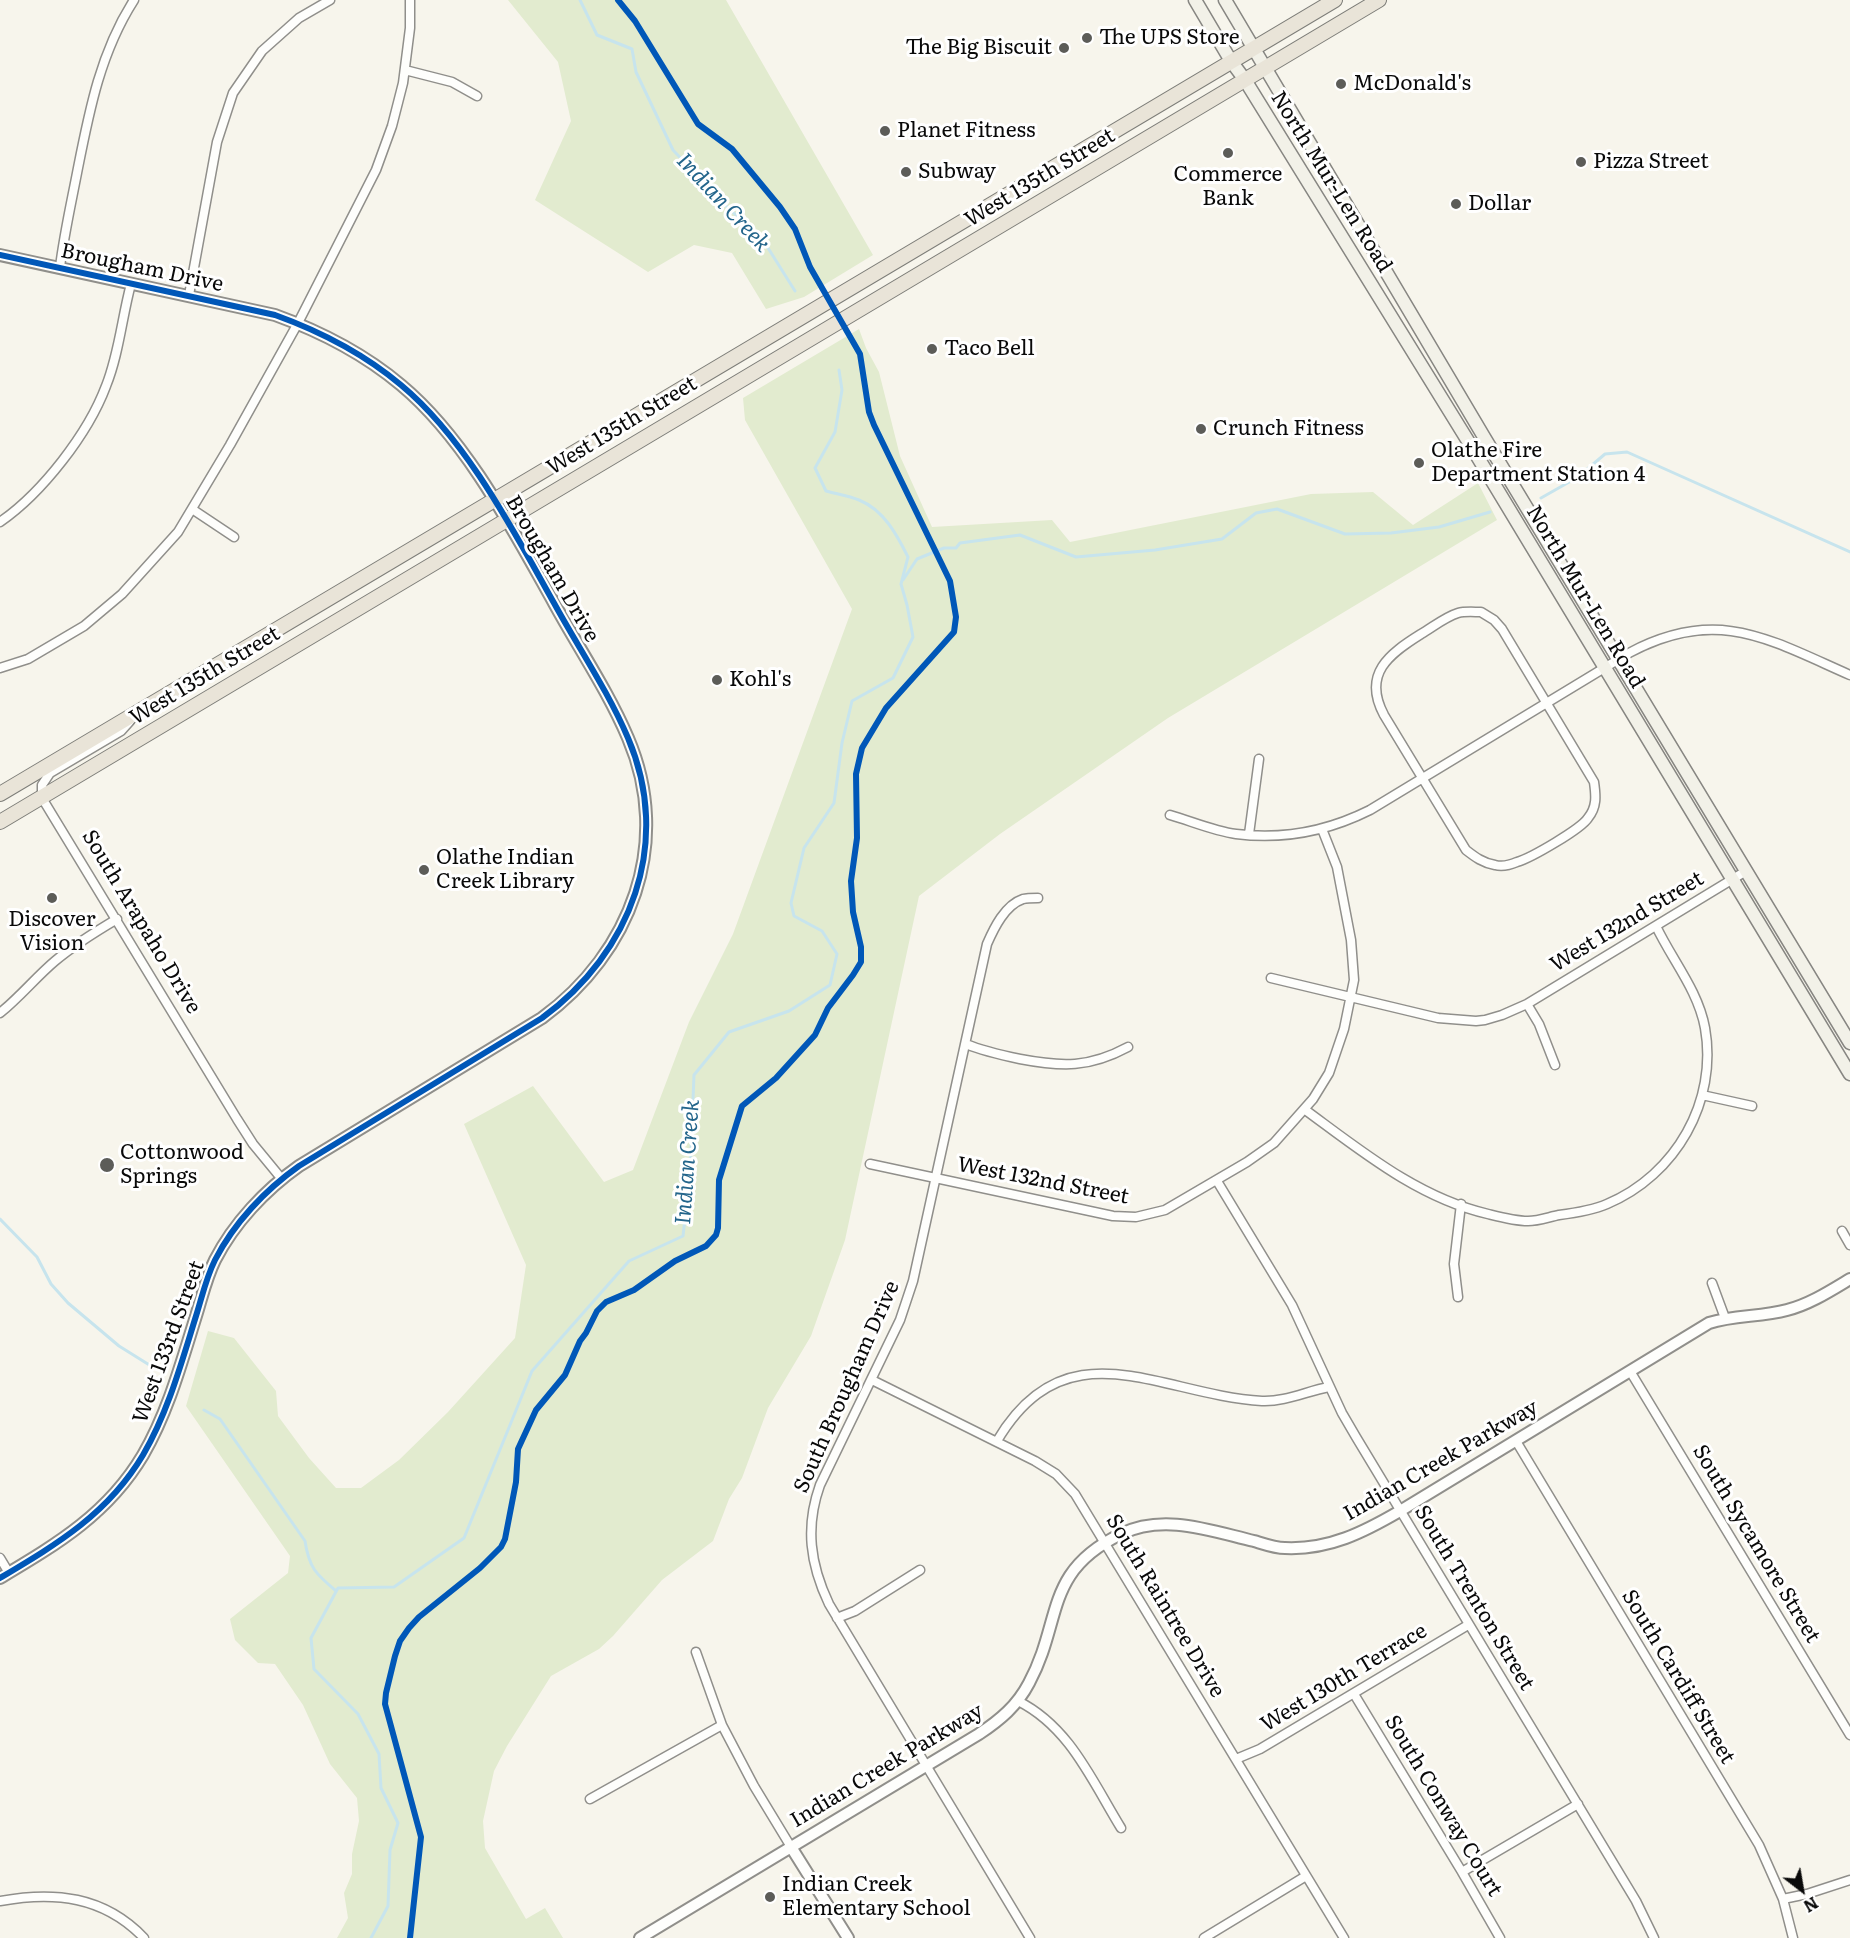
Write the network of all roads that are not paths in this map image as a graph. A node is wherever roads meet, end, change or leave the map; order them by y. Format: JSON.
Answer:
{"nodes":[{"id":1,"x":134,"y":0,"type":"edge"},
{"id":2,"x":330,"y":0,"type":"edge"},
{"id":3,"x":410,"y":0,"type":"edge"},
{"id":4,"x":1195,"y":0,"type":"edge"},
{"id":5,"x":1225,"y":0,"type":"edge"},
{"id":6,"x":1335,"y":0,"type":"edge"},
{"id":7,"x":1379,"y":0,"type":"edge"},
{"id":8,"x":1254,"y":48,"type":"junction"},
{"id":9,"x":1231,"y":62,"type":"junction"},
{"id":10,"x":1266,"y":68,"type":"junction"},
{"id":11,"x":405,"y":70,"type":"junction"},
{"id":12,"x":1245,"y":80,"type":"junction"},
{"id":13,"x":477,"y":96,"type":"dead end"},
{"id":14,"x":0,"y":255,"type":"edge"},
{"id":15,"x":60,"y":267,"type":"junction"},
{"id":16,"x":131,"y":284,"type":"junction"},
{"id":17,"x":189,"y":295,"type":"junction"},
{"id":18,"x":298,"y":323,"type":"junction"},
{"id":19,"x":494,"y":500,"type":"junction"},
{"id":20,"x":192,"y":509,"type":"junction"},
{"id":21,"x":507,"y":519,"type":"junction"},
{"id":22,"x":0,"y":522,"type":"edge"},
{"id":23,"x":234,"y":537,"type":"dead end"},
{"id":24,"x":1618,"y":660,"type":"junction"},
{"id":25,"x":0,"y":668,"type":"edge"},
{"id":26,"x":1605,"y":668,"type":"junction"},
{"id":27,"x":1850,"y":675,"type":"edge"},
{"id":28,"x":1547,"y":703,"type":"junction"},
{"id":29,"x":138,"y":711,"type":"junction"},
{"id":30,"x":1259,"y":759,"type":"dead end"},
{"id":31,"x":1422,"y":778,"type":"junction"},
{"id":32,"x":0,"y":794,"type":"edge"},
{"id":33,"x":42,"y":798,"type":"junction"},
{"id":34,"x":1170,"y":815,"type":"dead end"},
{"id":35,"x":0,"y":822,"type":"edge"},
{"id":36,"x":1322,"y":830,"type":"junction"},
{"id":37,"x":1249,"y":834,"type":"junction"},
{"id":38,"x":1746,"y":871,"type":"junction"},
{"id":39,"x":1732,"y":880,"type":"junction"},
{"id":40,"x":1038,"y":898,"type":"dead end"},
{"id":41,"x":117,"y":919,"type":"junction"},
{"id":42,"x":1656,"y":926,"type":"junction"},
{"id":43,"x":1271,"y":978,"type":"dead end"},
{"id":44,"x":1350,"y":998,"type":"junction"},
{"id":45,"x":1527,"y":1004,"type":"junction"},
{"id":46,"x":0,"y":1013,"type":"edge"},
{"id":47,"x":1850,"y":1043,"type":"edge"},
{"id":48,"x":966,"y":1044,"type":"junction"},
{"id":49,"x":1128,"y":1047,"type":"dead end"},
{"id":50,"x":1555,"y":1065,"type":"dead end"},
{"id":51,"x":1850,"y":1074,"type":"edge"},
{"id":52,"x":435,"y":1084,"type":"joint"},
{"id":53,"x":1702,"y":1095,"type":"junction"},
{"id":54,"x":1752,"y":1106,"type":"dead end"},
{"id":55,"x":1304,"y":1109,"type":"junction"},
{"id":56,"x":870,"y":1164,"type":"dead end"},
{"id":57,"x":281,"y":1178,"type":"junction"},
{"id":58,"x":937,"y":1178,"type":"junction"},
{"id":59,"x":1217,"y":1180,"type":"junction"},
{"id":60,"x":1461,"y":1204,"type":"junction"},
{"id":61,"x":1842,"y":1231,"type":"dead end"},
{"id":62,"x":1850,"y":1245,"type":"edge"},
{"id":63,"x":1850,"y":1279,"type":"edge"},
{"id":64,"x":1712,"y":1283,"type":"dead end"},
{"id":65,"x":1458,"y":1297,"type":"dead end"},
{"id":66,"x":1725,"y":1318,"type":"junction"},
{"id":67,"x":1630,"y":1371,"type":"junction"},
{"id":68,"x":872,"y":1380,"type":"junction"},
{"id":69,"x":1329,"y":1387,"type":"junction"},
{"id":70,"x":997,"y":1441,"type":"junction"},
{"id":71,"x":1516,"y":1441,"type":"junction"},
{"id":72,"x":1400,"y":1511,"type":"junction"},
{"id":73,"x":1106,"y":1543,"type":"junction"},
{"id":74,"x":0,"y":1558,"type":"edge"},
{"id":75,"x":920,"y":1570,"type":"dead end"},
{"id":76,"x":4,"y":1575,"type":"edge"},
{"id":77,"x":837,"y":1618,"type":"junction"},
{"id":78,"x":1468,"y":1625,"type":"junction"},
{"id":79,"x":696,"y":1652,"type":"dead end"},
{"id":80,"x":1354,"y":1694,"type":"junction"},
{"id":81,"x":1018,"y":1701,"type":"junction"},
{"id":82,"x":722,"y":1725,"type":"junction"},
{"id":83,"x":1850,"y":1735,"type":"edge"},
{"id":84,"x":1236,"y":1759,"type":"junction"},
{"id":85,"x":927,"y":1765,"type":"junction"},
{"id":86,"x":590,"y":1799,"type":"dead end"},
{"id":87,"x":1578,"y":1804,"type":"junction"},
{"id":88,"x":1120,"y":1828,"type":"dead end"},
{"id":89,"x":791,"y":1847,"type":"junction"},
{"id":90,"x":1462,"y":1872,"type":"junction"},
{"id":91,"x":1306,"y":1876,"type":"junction"},
{"id":92,"x":1850,"y":1880,"type":"edge"},
{"id":93,"x":1783,"y":1899,"type":"junction"},
{"id":94,"x":0,"y":1901,"type":"edge"},
{"id":95,"x":144,"y":1938,"type":"edge"},
{"id":96,"x":640,"y":1938,"type":"edge"},
{"id":97,"x":848,"y":1938,"type":"edge"},
{"id":98,"x":1030,"y":1938,"type":"edge"},
{"id":99,"x":1204,"y":1938,"type":"edge"},
{"id":100,"x":1344,"y":1938,"type":"edge"},
{"id":101,"x":1500,"y":1938,"type":"edge"},
{"id":102,"x":1654,"y":1938,"type":"edge"},
{"id":103,"x":1794,"y":1938,"type":"edge"}],
"edges":[{"from":1,"to":15,"type":"street"},
{"from":2,"to":17,"type":"street"},
{"from":3,"to":11,"type":"street"},
{"from":4,"to":9,"type":"main road","name":"North Mur-Len Road"},
{"from":5,"to":8,"type":"main road","name":"North Mur-Len Road"},
{"from":6,"to":8,"type":"main road","name":"West 135th Street"},
{"from":7,"to":10,"type":"main road","name":"West 135th Street"},
{"from":8,"to":9,"type":"main road","name":"West 135th Street"},
{"from":8,"to":10,"type":"main road","name":"North Mur-Len Road"},
{"from":9,"to":12,"type":"main road","name":"North Mur-Len Road"},
{"from":9,"to":19,"type":"main road","name":"West 135th Street"},
{"from":10,"to":12,"type":"main road","name":"West 135th Street"},
{"from":10,"to":24,"type":"main road","name":"North Mur-Len Road"},
{"from":11,"to":13,"type":"street"},
{"from":11,"to":18,"type":"street"},
{"from":12,"to":21,"type":"main road","name":"West 135th Street"},
{"from":12,"to":26,"type":"main road","name":"North Mur-Len Road"},
{"from":14,"to":15,"type":"street","name":"Brougham Drive"},
{"from":15,"to":16,"type":"street","name":"Brougham Drive"},
{"from":16,"to":17,"type":"street","name":"Brougham Drive"},
{"from":16,"to":22,"type":"street"},
{"from":17,"to":18,"type":"street","name":"Brougham Drive"},
{"from":18,"to":19,"type":"street","name":"Brougham Drive"},
{"from":18,"to":20,"type":"street"},
{"from":19,"to":21,"type":"street","name":"Brougham Drive"},
{"from":19,"to":29,"type":"main road","name":"West 135th Street"},
{"from":20,"to":23,"type":"street"},
{"from":20,"to":25,"type":"street"},
{"from":21,"to":33,"type":"main road","name":"West 135th Street"},
{"from":21,"to":52,"type":"street","name":"Brougham Drive"},
{"from":24,"to":26,"type":"street"},
{"from":24,"to":27,"type":"street"},
{"from":24,"to":38,"type":"main road","name":"North Mur-Len Road"},
{"from":26,"to":28,"type":"street"},
{"from":26,"to":39,"type":"main road","name":"North Mur-Len Road"},
{"from":28,"to":31,"type":"street"},
{"from":28,"to":31,"type":"street"},
{"from":28,"to":31,"type":"street"},
{"from":29,"to":32,"type":"main road","name":"West 135th Street"},
{"from":29,"to":33,"type":"street"},
{"from":30,"to":37,"type":"street"},
{"from":31,"to":36,"type":"street"},
{"from":33,"to":35,"type":"main road","name":"West 135th Street"},
{"from":33,"to":41,"type":"street","name":"South Arapaho Drive"},
{"from":34,"to":37,"type":"street"},
{"from":36,"to":37,"type":"street"},
{"from":36,"to":44,"type":"street"},
{"from":38,"to":39,"type":"street","name":"West 132nd Street"},
{"from":38,"to":47,"type":"main road","name":"North Mur-Len Road"},
{"from":39,"to":42,"type":"street","name":"West 132nd Street"},
{"from":39,"to":51,"type":"main road","name":"North Mur-Len Road"},
{"from":40,"to":48,"type":"street","name":"South Brougham Drive"},
{"from":41,"to":46,"type":"street"},
{"from":41,"to":57,"type":"street","name":"South Arapaho Drive"},
{"from":42,"to":45,"type":"street","name":"West 132nd Street"},
{"from":42,"to":53,"type":"street"},
{"from":43,"to":44,"type":"street","name":"West 132nd Street"},
{"from":44,"to":45,"type":"street","name":"West 132nd Street"},
{"from":44,"to":55,"type":"street","name":"West 132nd Street"},
{"from":45,"to":50,"type":"street"},
{"from":48,"to":49,"type":"street"},
{"from":48,"to":58,"type":"street","name":"South Brougham Drive"},
{"from":52,"to":57,"type":"street","name":"West 133rd Street"},
{"from":53,"to":54,"type":"street"},
{"from":53,"to":60,"type":"street"},
{"from":55,"to":59,"type":"street","name":"West 132nd Street"},
{"from":55,"to":60,"type":"street"},
{"from":56,"to":58,"type":"street","name":"West 132nd Street"},
{"from":57,"to":76,"type":"street","name":"West 133rd Street"},
{"from":58,"to":59,"type":"street","name":"West 132nd Street"},
{"from":58,"to":68,"type":"street","name":"South Brougham Drive"},
{"from":59,"to":69,"type":"street","name":"South Trenton Street"},
{"from":60,"to":65,"type":"street"},
{"from":61,"to":62,"type":"street"},
{"from":63,"to":66,"type":"street","name":"Indian Creek Parkway"},
{"from":64,"to":66,"type":"street"},
{"from":66,"to":67,"type":"street","name":"Indian Creek Parkway"},
{"from":67,"to":71,"type":"street","name":"Indian Creek Parkway"},
{"from":67,"to":83,"type":"street","name":"South Sycamore Street"},
{"from":68,"to":70,"type":"street","name":"South Raintree Drive"},
{"from":68,"to":77,"type":"street","name":"South Brougham Drive"},
{"from":69,"to":70,"type":"street"},
{"from":69,"to":72,"type":"street","name":"South Trenton Street"},
{"from":70,"to":73,"type":"street","name":"South Raintree Drive"},
{"from":71,"to":72,"type":"street","name":"Indian Creek Parkway"},
{"from":71,"to":93,"type":"street","name":"South Cardiff Street"},
{"from":72,"to":73,"type":"street","name":"Indian Creek Parkway"},
{"from":72,"to":78,"type":"street","name":"South Trenton Street"},
{"from":73,"to":81,"type":"street","name":"Indian Creek Parkway"},
{"from":73,"to":84,"type":"street","name":"South Raintree Drive"},
{"from":74,"to":76,"type":"street"},
{"from":75,"to":77,"type":"street"},
{"from":77,"to":85,"type":"street","name":"South Brougham Drive"},
{"from":78,"to":80,"type":"street","name":"West 130th Terrace"},
{"from":78,"to":87,"type":"street","name":"South Trenton Street"},
{"from":79,"to":82,"type":"street"},
{"from":80,"to":84,"type":"street","name":"West 130th Terrace"},
{"from":80,"to":90,"type":"street","name":"South Conway Court"},
{"from":81,"to":85,"type":"street","name":"Indian Creek Parkway"},
{"from":81,"to":88,"type":"street"},
{"from":82,"to":86,"type":"street"},
{"from":82,"to":89,"type":"street"},
{"from":84,"to":91,"type":"street","name":"South Raintree Drive"},
{"from":85,"to":89,"type":"street","name":"Indian Creek Parkway"},
{"from":85,"to":98,"type":"street","name":"South Brougham Drive"},
{"from":87,"to":90,"type":"street"},
{"from":87,"to":102,"type":"street","name":"South Trenton Street"},
{"from":89,"to":96,"type":"street","name":"Indian Creek Parkway"},
{"from":89,"to":97,"type":"street"},
{"from":90,"to":101,"type":"street","name":"South Conway Court"},
{"from":91,"to":99,"type":"street"},
{"from":91,"to":100,"type":"street","name":"South Raintree Drive"},
{"from":92,"to":93,"type":"street"},
{"from":93,"to":103,"type":"street","name":"South Cardiff Street"},
{"from":94,"to":95,"type":"street"}]}
